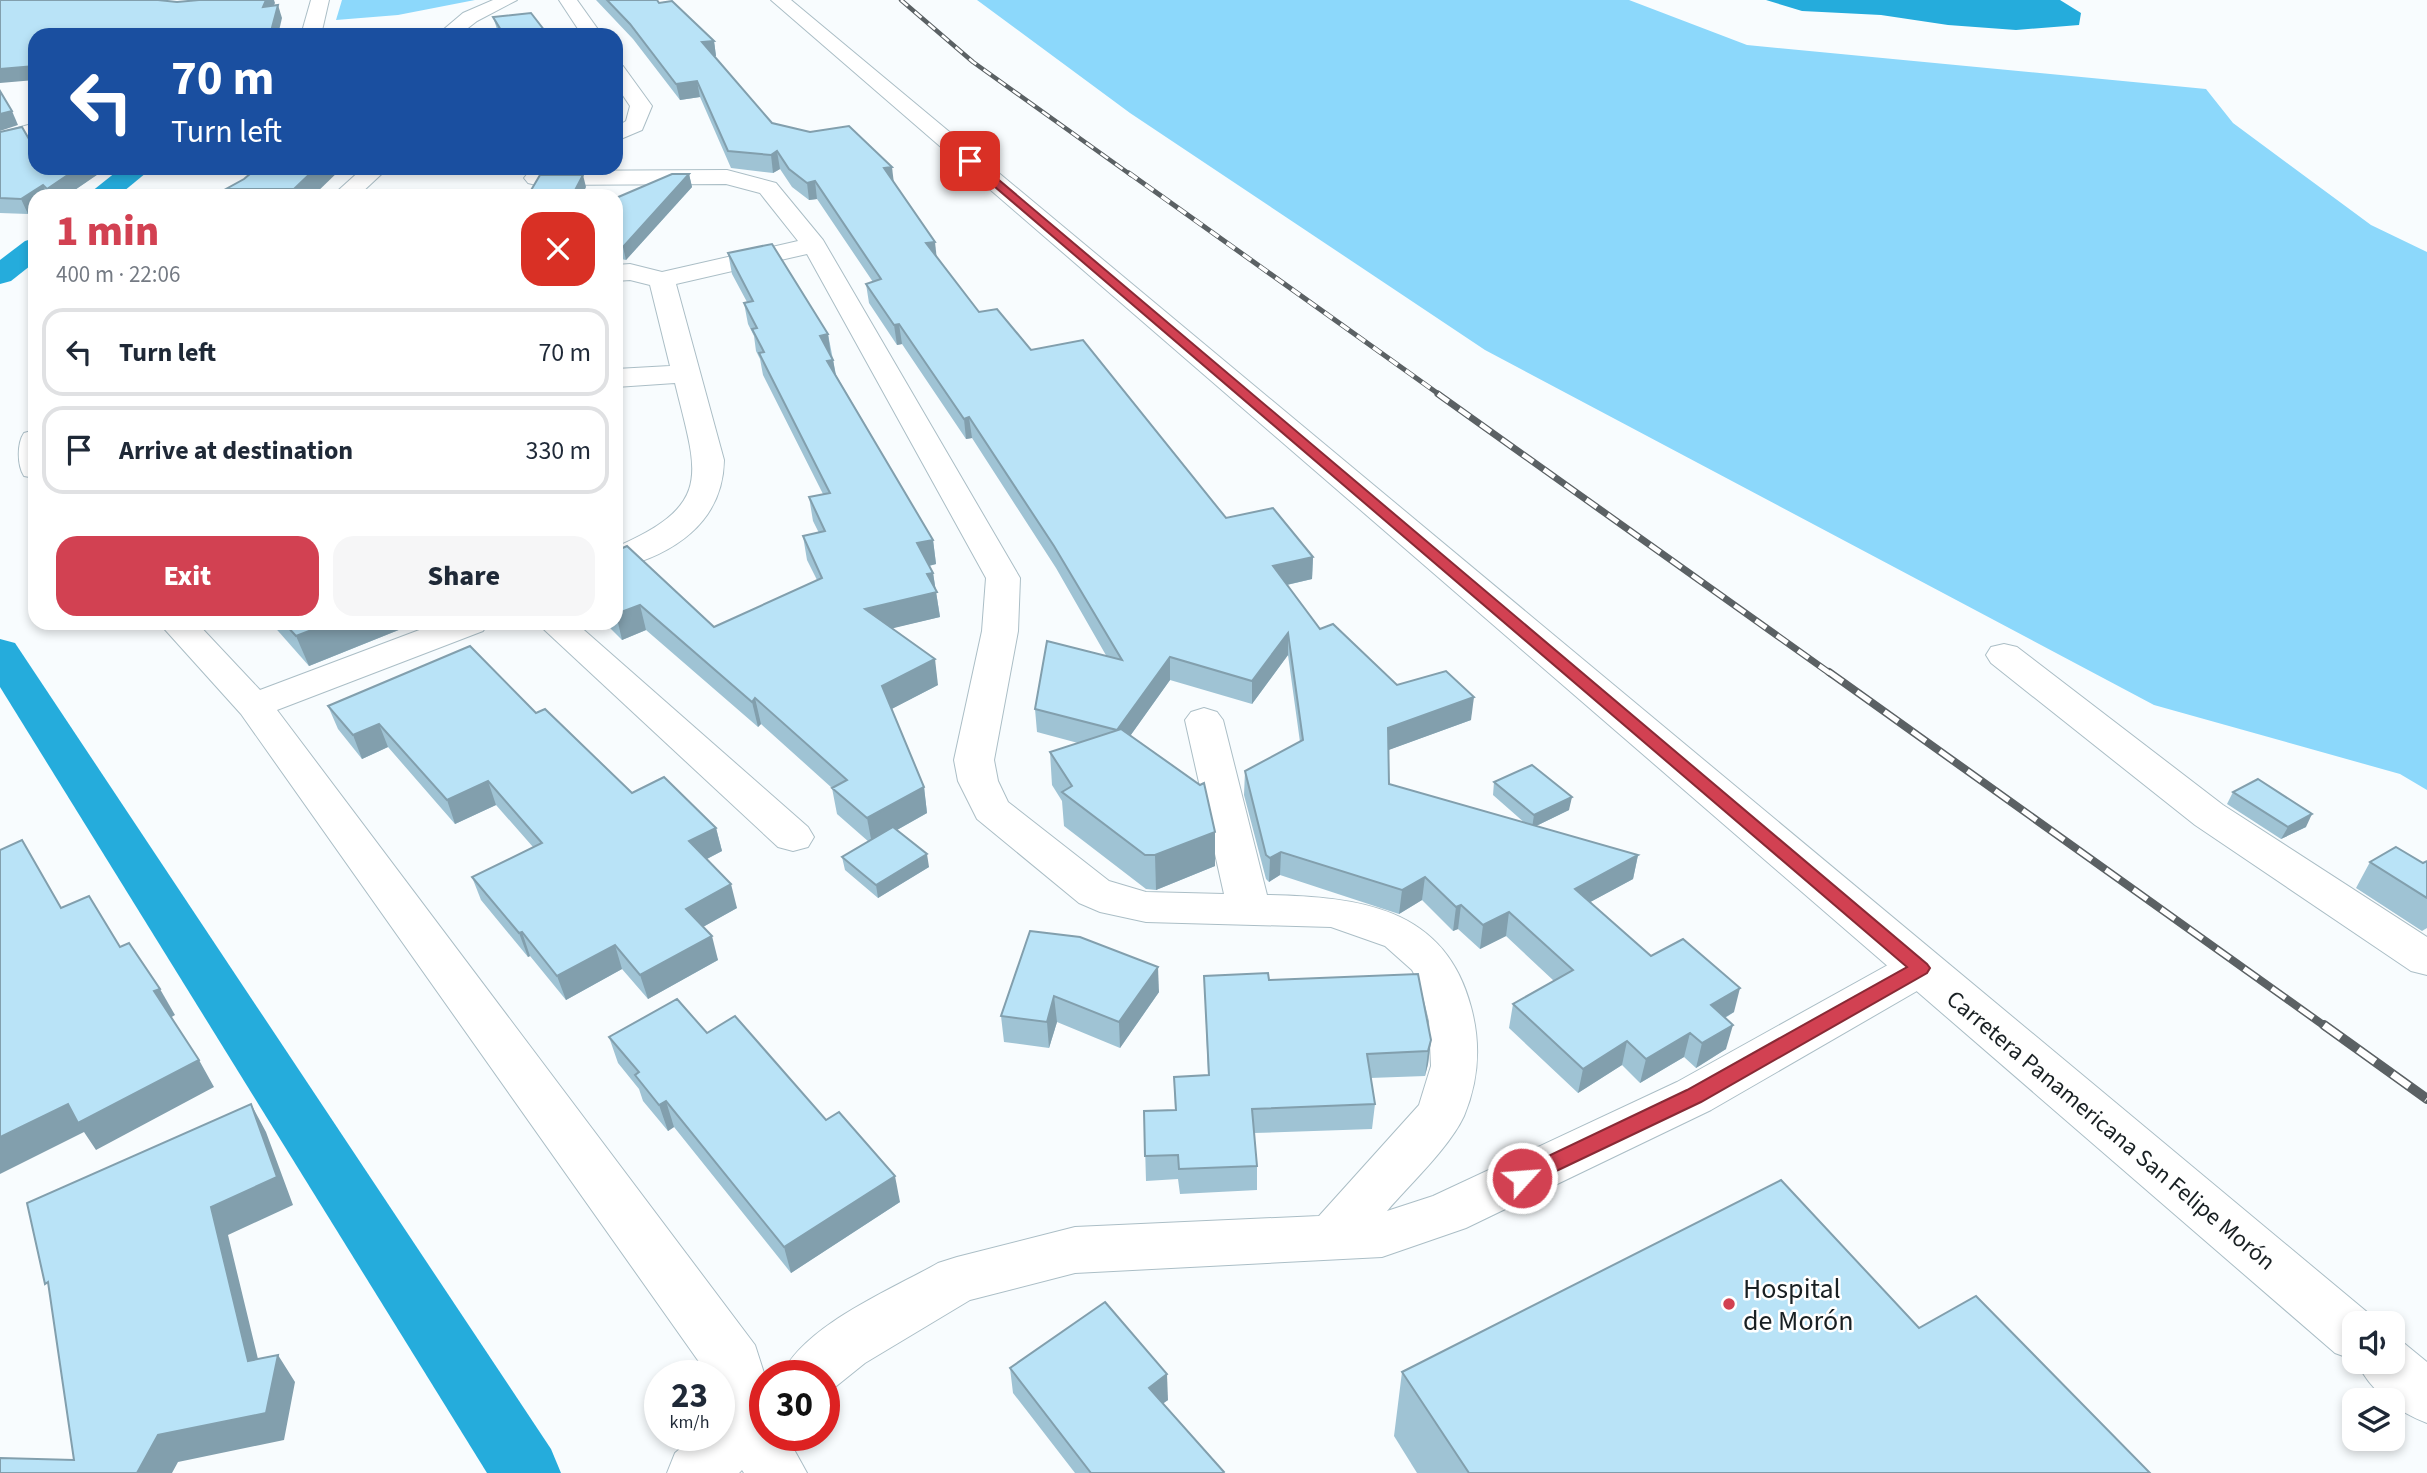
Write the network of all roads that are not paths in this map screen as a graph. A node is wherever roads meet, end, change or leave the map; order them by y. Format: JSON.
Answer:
{"nodes":[{"id":1,"x":320,"y":0,"type":"edge"},
{"id":2,"x":508,"y":0,"type":"edge"},
{"id":3,"x":568,"y":0,"type":"edge"},
{"id":4,"x":780,"y":0,"type":"edge"},
{"id":5,"x":314,"y":28,"type":"edge"},
{"id":6,"x":456,"y":28,"type":"edge"},
{"id":7,"x":587,"y":28,"type":"edge"},
{"id":8,"x":623,"y":80,"type":"edge"},
{"id":9,"x":623,"y":132,"type":"edge"},
{"id":10,"x":28,"y":133,"type":"edge"},
{"id":11,"x":0,"y":140,"type":"edge"},
{"id":12,"x":369,"y":175,"type":"edge"},
{"id":13,"x":536,"y":178,"type":"edge"},
{"id":14,"x":352,"y":189,"type":"edge"},
{"id":15,"x":814,"y":244,"type":"junction"},
{"id":16,"x":623,"y":272,"type":"edge"},
{"id":17,"x":662,"y":280,"type":"junction"},
{"id":18,"x":684,"y":374,"type":"junction"},
{"id":19,"x":623,"y":378,"type":"edge"},
{"id":20,"x":623,"y":556,"type":"edge"},
{"id":21,"x":183,"y":630,"type":"edge"},
{"id":22,"x":452,"y":630,"type":"edge"},
{"id":23,"x":563,"y":630,"type":"edge"},
{"id":24,"x":2004,"y":655,"type":"dead end"},
{"id":25,"x":254,"y":706,"type":"junction"},
{"id":26,"x":1204,"y":720,"type":"dead end"},
{"id":27,"x":793,"y":837,"type":"dead end"},
{"id":28,"x":1249,"y":910,"type":"junction"},
{"id":29,"x":2427,"y":958,"type":"edge"},
{"id":30,"x":1920,"y":968,"type":"junction"},
{"id":31,"x":1332,"y":1238,"type":"junction"},
{"id":32,"x":2342,"y":1325,"type":"edge"},
{"id":33,"x":828,"y":1360,"type":"edge"},
{"id":34,"x":2399,"y":1374,"type":"edge"},
{"id":35,"x":2427,"y":1397,"type":"edge"},
{"id":36,"x":749,"y":1400,"type":"edge"},
{"id":37,"x":749,"y":1445,"type":"edge"},
{"id":38,"x":696,"y":1473,"type":"edge"}],
"edges":[{"from":1,"to":5,"type":"street"},
{"from":2,"to":6,"type":"street"},
{"from":3,"to":7,"type":"street"},
{"from":4,"to":30,"type":"street","name":"Carretera Panamericana San Felipe Morón"},
{"from":8,"to":9,"type":"street"},
{"from":10,"to":11,"type":"street"},
{"from":12,"to":14,"type":"street"},
{"from":13,"to":15,"type":"street"},
{"from":15,"to":17,"type":"street"},
{"from":15,"to":28,"type":"street"},
{"from":16,"to":17,"type":"street"},
{"from":17,"to":18,"type":"street"},
{"from":18,"to":19,"type":"street"},
{"from":18,"to":20,"type":"street"},
{"from":21,"to":25,"type":"street"},
{"from":22,"to":25,"type":"street"},
{"from":23,"to":27,"type":"street"},
{"from":24,"to":29,"type":"street"},
{"from":25,"to":36,"type":"street"},
{"from":26,"to":28,"type":"street"},
{"from":28,"to":31,"type":"street"},
{"from":30,"to":31,"type":"street"},
{"from":30,"to":32,"type":"street","name":"Carretera Panamericana San Felipe Morón"},
{"from":31,"to":33,"type":"street"},
{"from":34,"to":35,"type":"street"},
{"from":37,"to":38,"type":"street"}]}
